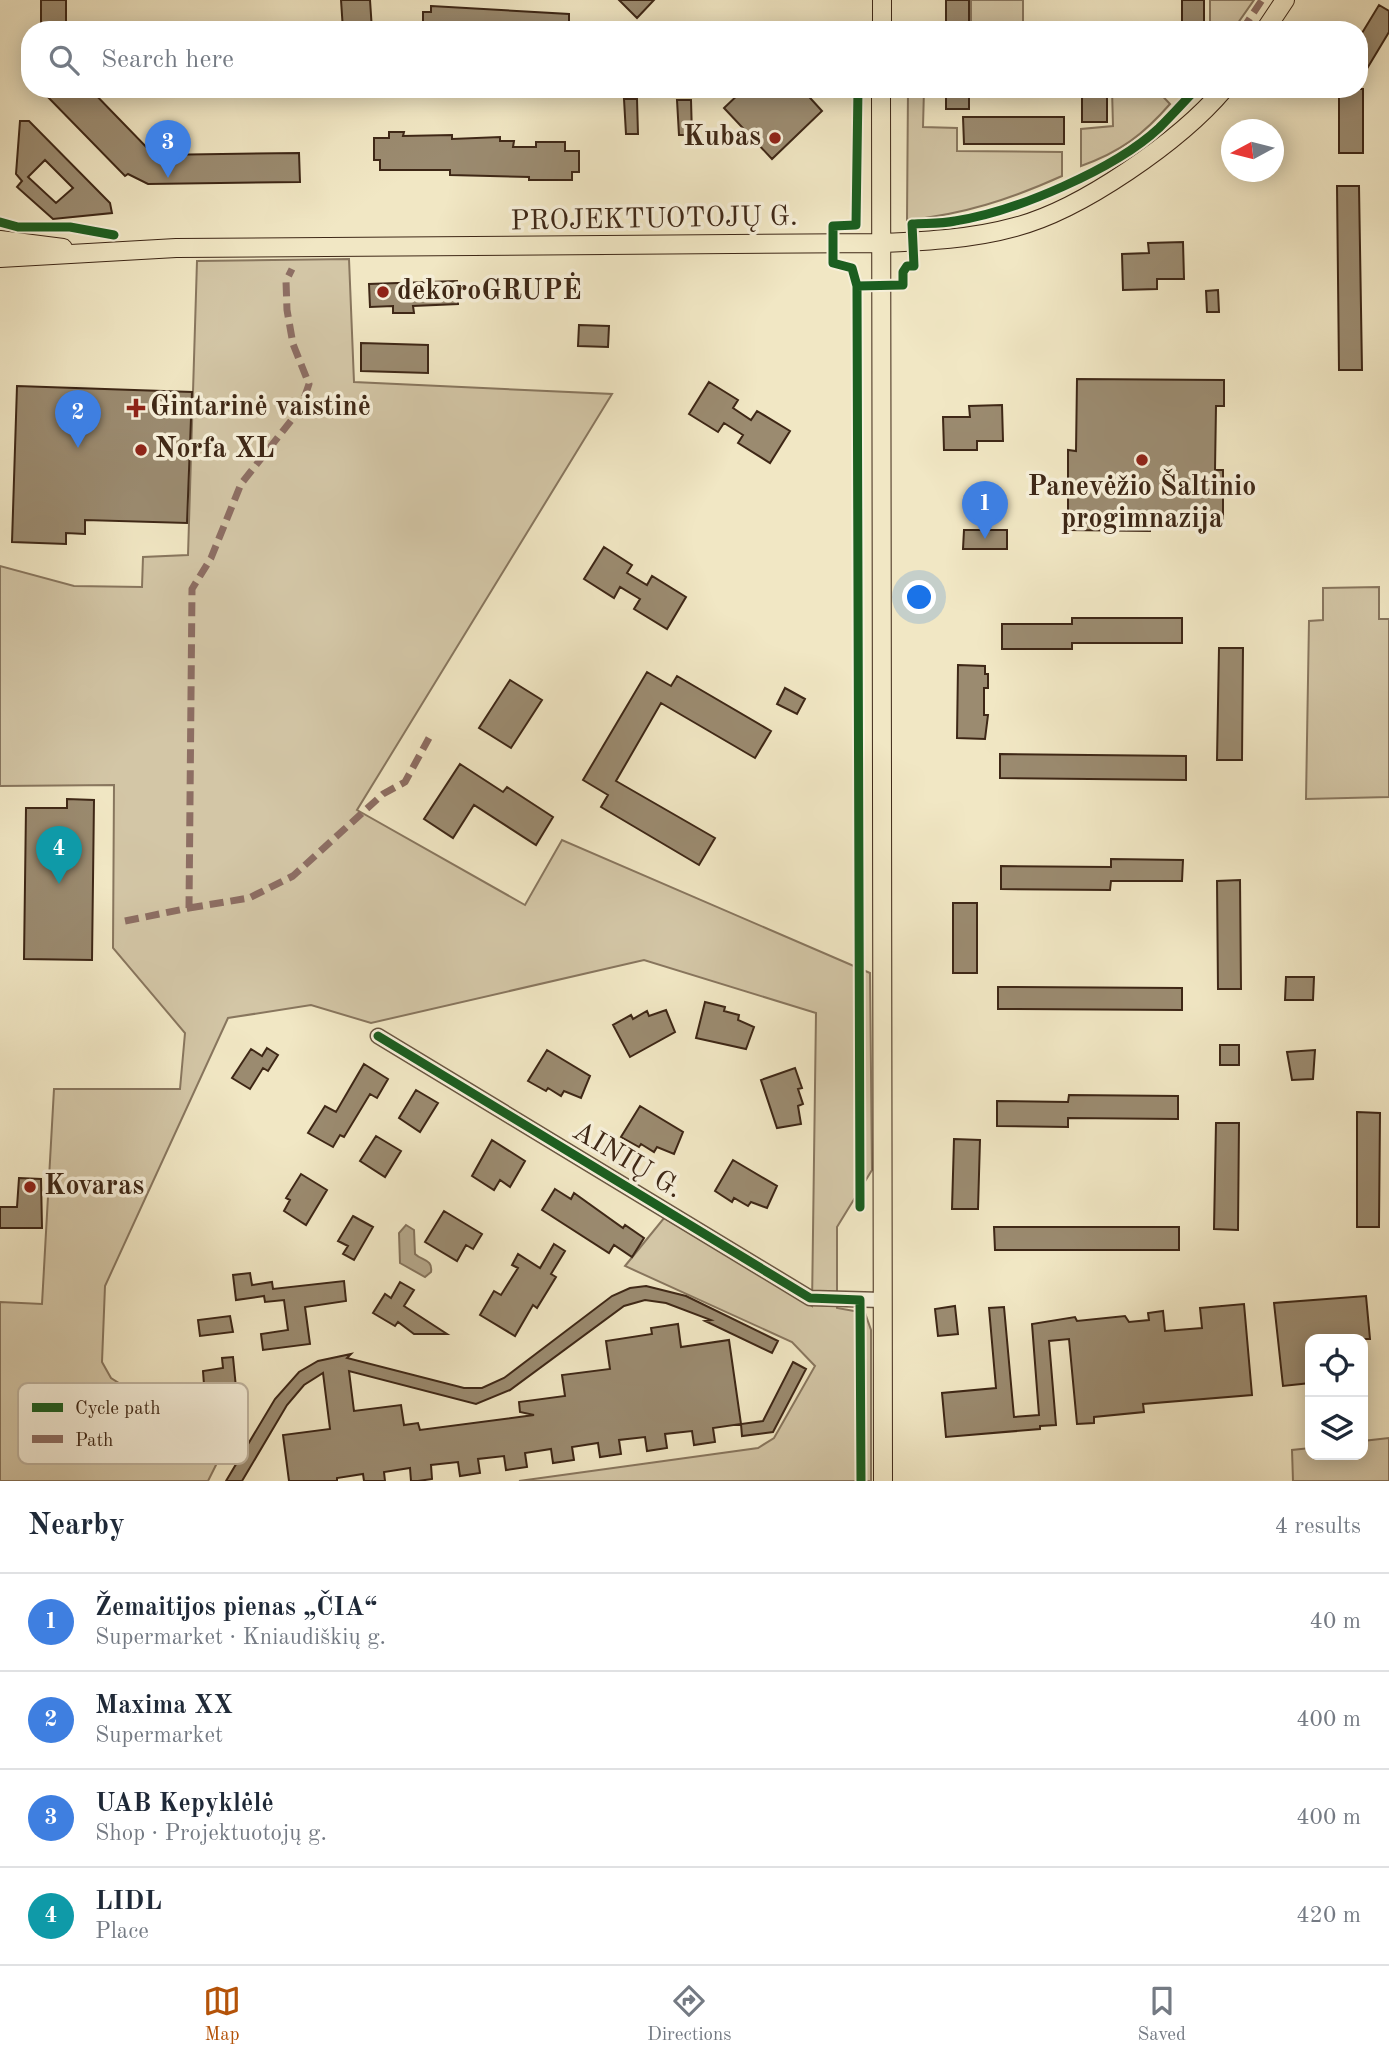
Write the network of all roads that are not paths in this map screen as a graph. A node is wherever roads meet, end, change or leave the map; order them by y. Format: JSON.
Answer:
{"nodes":[{"id":1,"x":882,"y":0,"type":"edge"},
{"id":2,"x":1285,"y":0,"type":"edge"},
{"id":3,"x":882,"y":21,"type":"edge"},
{"id":4,"x":1271,"y":21,"type":"edge"},
{"id":5,"x":881,"y":98,"type":"edge"},
{"id":6,"x":1216,"y":98,"type":"edge"},
{"id":7,"x":0,"y":240,"type":"edge"},
{"id":8,"x":881,"y":243,"type":"junction"},
{"id":9,"x":81,"y":251,"type":"junction"},
{"id":10,"x":0,"y":258,"type":"edge"},
{"id":11,"x":378,"y":1036,"type":"dead end"},
{"id":12,"x":882,"y":1300,"type":"junction"},
{"id":13,"x":883,"y":1481,"type":"edge"}],
"edges":[{"from":1,"to":3,"type":"main road"},
{"from":2,"to":4,"type":"main road"},
{"from":5,"to":8,"type":"main road"},
{"from":6,"to":8,"type":"main road","name":"PROJEKTUOTOJŲ G."},
{"from":7,"to":9,"type":"main road","name":"PROJEKTUOTOJŲ G."},
{"from":8,"to":9,"type":"main road","name":"PROJEKTUOTOJŲ G."},
{"from":8,"to":12,"type":"main road"},
{"from":9,"to":10,"type":"main road","name":"PROJEKTUOTOJŲ G."},
{"from":11,"to":12,"type":"street","name":"AINIŲ G."},
{"from":12,"to":13,"type":"main road"}]}
